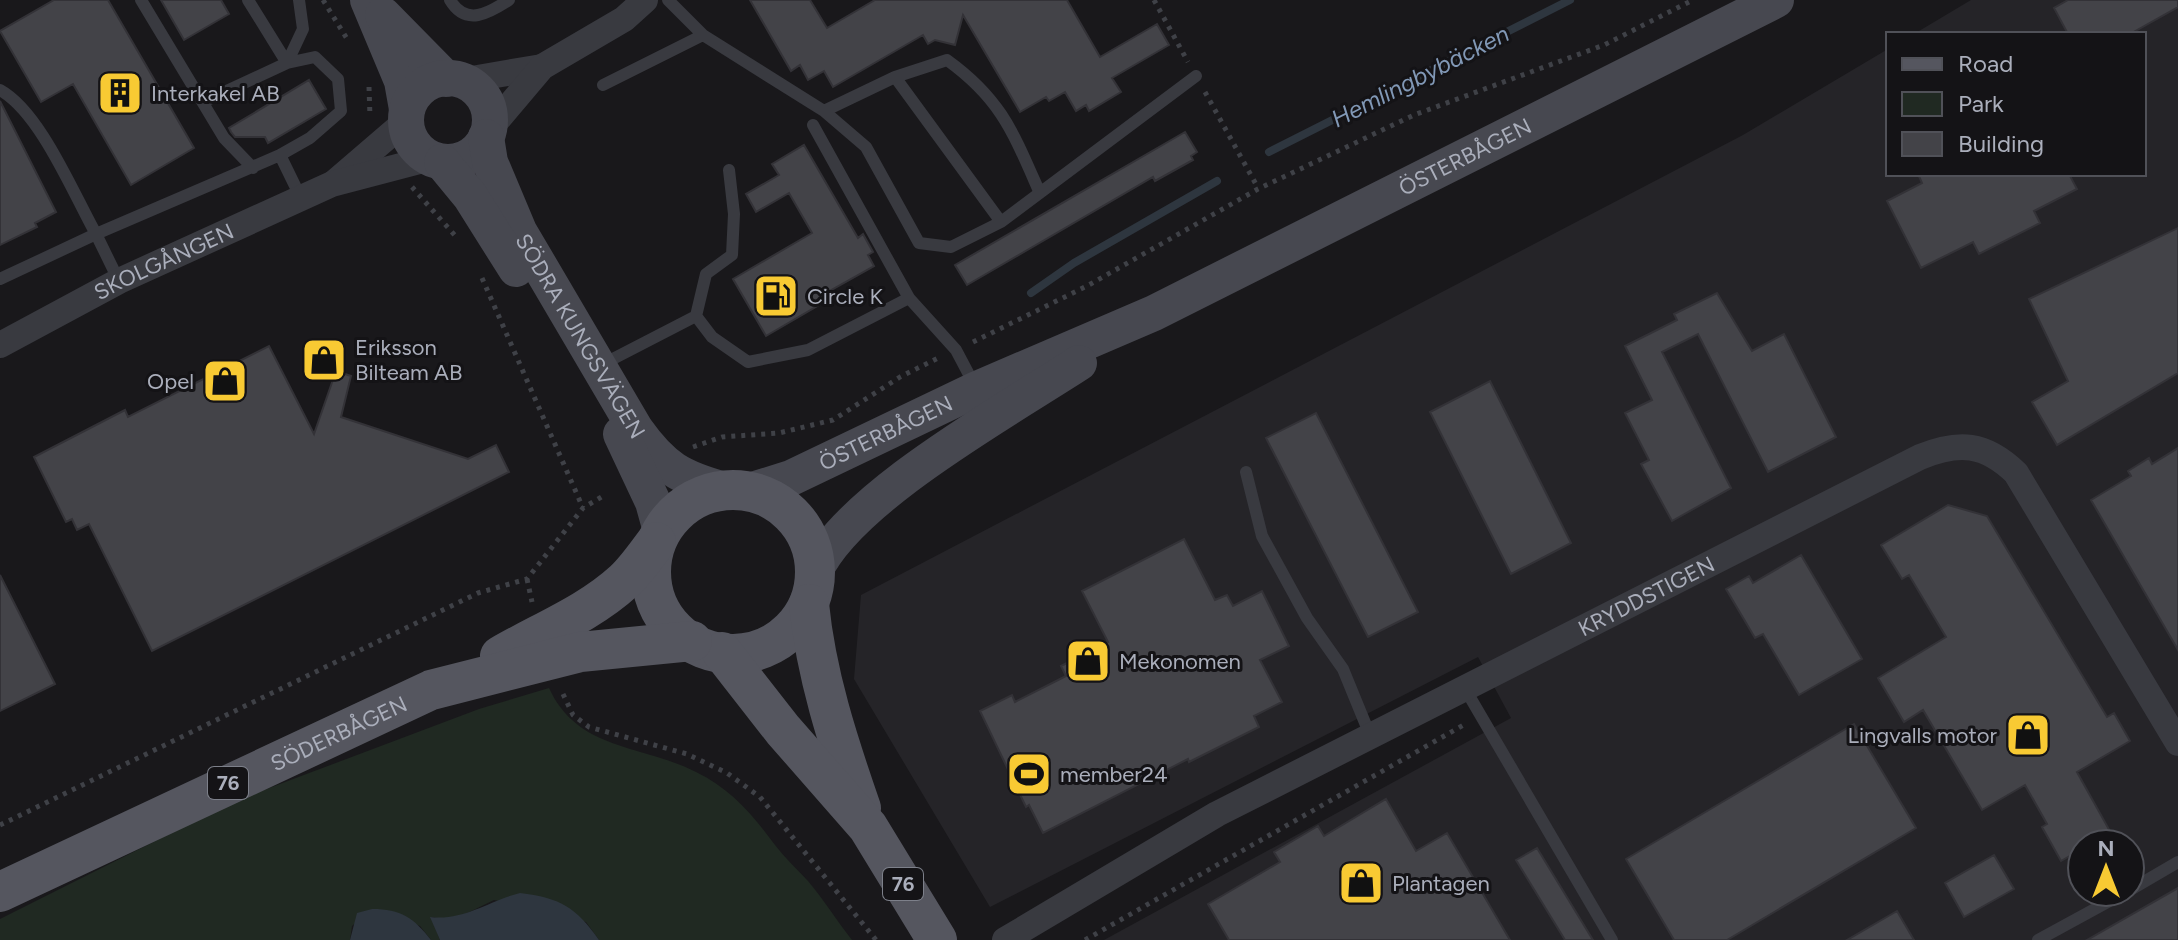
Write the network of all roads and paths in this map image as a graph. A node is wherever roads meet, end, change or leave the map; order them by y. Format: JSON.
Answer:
{"nodes":[{"id":1,"x":141,"y":0,"type":"edge"},
{"id":2,"x":248,"y":0,"type":"edge"},
{"id":3,"x":299,"y":0,"type":"edge"},
{"id":4,"x":369,"y":0,"type":"edge"},
{"id":5,"x":450,"y":0,"type":"edge"},
{"id":6,"x":509,"y":0,"type":"edge"},
{"id":7,"x":645,"y":0,"type":"edge"},
{"id":8,"x":668,"y":0,"type":"edge"},
{"id":9,"x":1693,"y":0,"type":"edge"},
{"id":10,"x":1776,"y":0,"type":"edge"},
{"id":11,"x":703,"y":35,"type":"junction"},
{"id":12,"x":287,"y":63,"type":"junction"},
{"id":13,"x":542,"y":67,"type":"junction"},
{"id":14,"x":1196,"y":76,"type":"dead end"},
{"id":15,"x":895,"y":77,"type":"junction"},
{"id":16,"x":453,"y":80,"type":"junction"},
{"id":17,"x":603,"y":85,"type":"dead end"},
{"id":18,"x":0,"y":90,"type":"edge"},
{"id":19,"x":203,"y":102,"type":"junction"},
{"id":20,"x":824,"y":111,"type":"junction"},
{"id":21,"x":407,"y":115,"type":"junction"},
{"id":22,"x":813,"y":125,"type":"dead end"},
{"id":23,"x":487,"y":134,"type":"junction"},
{"id":24,"x":280,"y":155,"type":"junction"},
{"id":25,"x":437,"y":160,"type":"junction"},
{"id":26,"x":253,"y":168,"type":"junction"},
{"id":27,"x":729,"y":170,"type":"dead end"},
{"id":28,"x":332,"y":184,"type":"junction"},
{"id":29,"x":1039,"y":191,"type":"junction"},
{"id":30,"x":301,"y":198,"type":"junction"},
{"id":31,"x":430,"y":206,"type":"dead end"},
{"id":32,"x":1001,"y":222,"type":"junction"},
{"id":33,"x":96,"y":234,"type":"junction"},
{"id":34,"x":465,"y":248,"type":"dead end"},
{"id":35,"x":480,"y":272,"type":"dead end"},
{"id":36,"x":0,"y":279,"type":"edge"},
{"id":37,"x":119,"y":281,"type":"junction"},
{"id":38,"x":909,"y":298,"type":"junction"},
{"id":39,"x":1154,"y":313,"type":"junction"},
{"id":40,"x":696,"y":316,"type":"junction"},
{"id":41,"x":0,"y":345,"type":"edge"},
{"id":42,"x":956,"y":350,"type":"junction"},
{"id":43,"x":598,"y":367,"type":"junction"},
{"id":44,"x":977,"y":389,"type":"junction"},
{"id":45,"x":684,"y":450,"type":"dead end"},
{"id":46,"x":1246,"y":472,"type":"dead end"},
{"id":47,"x":736,"y":491,"type":"junction"},
{"id":48,"x":603,"y":496,"type":"dead end"},
{"id":49,"x":583,"y":508,"type":"junction"},
{"id":50,"x":658,"y":536,"type":"junction"},
{"id":51,"x":527,"y":579,"type":"junction"},
{"id":52,"x":811,"y":589,"type":"junction"},
{"id":53,"x":533,"y":605,"type":"dead end"},
{"id":54,"x":707,"y":647,"type":"junction"},
{"id":55,"x":460,"y":680,"type":"junction"},
{"id":56,"x":1464,"y":687,"type":"junction"},
{"id":57,"x":563,"y":694,"type":"dead end"},
{"id":58,"x":1480,"y":715,"type":"junction"},
{"id":59,"x":1370,"y":735,"type":"junction"},
{"id":60,"x":2178,"y":743,"type":"edge"},
{"id":61,"x":0,"y":825,"type":"edge"},
{"id":62,"x":868,"y":827,"type":"junction"},
{"id":63,"x":2178,"y":862,"type":"edge"},
{"id":64,"x":2146,"y":881,"type":"edge"},
{"id":65,"x":0,"y":892,"type":"edge"},
{"id":66,"x":2097,"y":908,"type":"edge"},
{"id":67,"x":876,"y":940,"type":"edge"},
{"id":68,"x":937,"y":940,"type":"edge"},
{"id":69,"x":1005,"y":940,"type":"edge"},
{"id":70,"x":1085,"y":940,"type":"edge"},
{"id":71,"x":1612,"y":940,"type":"edge"},
{"id":72,"x":2038,"y":940,"type":"edge"}],
"edges":[{"from":1,"to":19,"type":"lane"},
{"from":2,"to":12,"type":"lane"},
{"from":3,"to":12,"type":"lane"},
{"from":4,"to":16,"type":"main road"},
{"from":4,"to":21,"type":"main road"},
{"from":5,"to":6,"type":"lane"},
{"from":7,"to":13,"type":"street"},
{"from":8,"to":11,"type":"lane"},
{"from":9,"to":42,"type":"path"},
{"from":10,"to":39,"type":"main road","name":"ÖSTERBÅGEN"},
{"from":11,"to":17,"type":"lane"},
{"from":11,"to":20,"type":"lane"},
{"from":12,"to":19,"type":"lane"},
{"from":12,"to":24,"type":"lane"},
{"from":13,"to":16,"type":"street"},
{"from":13,"to":23,"type":"street"},
{"from":14,"to":29,"type":"lane"},
{"from":15,"to":20,"type":"lane"},
{"from":15,"to":29,"type":"lane"},
{"from":15,"to":32,"type":"lane"},
{"from":16,"to":21,"type":"main road"},
{"from":16,"to":23,"type":"main road"},
{"from":18,"to":33,"type":"lane"},
{"from":19,"to":26,"type":"lane"},
{"from":20,"to":32,"type":"lane"},
{"from":21,"to":25,"type":"main road"},
{"from":21,"to":28,"type":"street","name":"SKOLGÅNGEN"},
{"from":22,"to":38,"type":"lane"},
{"from":23,"to":25,"type":"main road"},
{"from":23,"to":43,"type":"main road","name":"SÖDRA KUNGSVÄGEN"},
{"from":24,"to":26,"type":"lane"},
{"from":24,"to":30,"type":"lane"},
{"from":25,"to":28,"type":"street","name":"SKOLGÅNGEN"},
{"from":25,"to":50,"type":"main road","name":"SÖDRA KUNGSVÄGEN"},
{"from":26,"to":33,"type":"lane"},
{"from":27,"to":40,"type":"lane"},
{"from":28,"to":30,"type":"street","name":"SKOLGÅNGEN"},
{"from":29,"to":32,"type":"lane"},
{"from":30,"to":37,"type":"street","name":"SKOLGÅNGEN"},
{"from":31,"to":34,"type":"path"},
{"from":33,"to":36,"type":"lane"},
{"from":33,"to":37,"type":"lane"},
{"from":35,"to":49,"type":"path"},
{"from":37,"to":41,"type":"street","name":"SKOLGÅNGEN"},
{"from":38,"to":40,"type":"lane"},
{"from":38,"to":42,"type":"lane"},
{"from":39,"to":44,"type":"main road","name":"ÖSTERBÅGEN"},
{"from":39,"to":52,"type":"main road","name":"ÖSTERBÅGEN"},
{"from":40,"to":43,"type":"lane"},
{"from":42,"to":44,"type":"lane"},
{"from":42,"to":45,"type":"path"},
{"from":43,"to":47,"type":"main road","name":"SÖDRA KUNGSVÄGEN"},
{"from":44,"to":47,"type":"main road","name":"ÖSTERBÅGEN"},
{"from":46,"to":59,"type":"lane"},
{"from":47,"to":50,"type":"main road"},
{"from":47,"to":52,"type":"main road"},
{"from":48,"to":49,"type":"path"},
{"from":49,"to":51,"type":"path"},
{"from":50,"to":54,"type":"main road"},
{"from":50,"to":55,"type":"main road","name":"SÖDERBÅGEN","number":"76"},
{"from":51,"to":53,"type":"path"},
{"from":51,"to":61,"type":"path"},
{"from":52,"to":54,"type":"main road"},
{"from":52,"to":62,"type":"main road","number":"76"},
{"from":54,"to":55,"type":"main road","name":"SÖDERBÅGEN","number":"76"},
{"from":54,"to":62,"type":"main road","number":"76"},
{"from":55,"to":65,"type":"main road","name":"SÖDERBÅGEN","number":"76"},
{"from":56,"to":58,"type":"lane"},
{"from":56,"to":59,"type":"street","name":"KRYDDSTIGEN"},
{"from":56,"to":60,"type":"street","name":"KRYDDSTIGEN"},
{"from":57,"to":67,"type":"path"},
{"from":58,"to":70,"type":"path"},
{"from":58,"to":71,"type":"lane"},
{"from":59,"to":69,"type":"street","name":"KRYDDSTIGEN"},
{"from":62,"to":68,"type":"main road","number":"76"},
{"from":63,"to":64,"type":"lane"},
{"from":66,"to":72,"type":"lane"}]}
